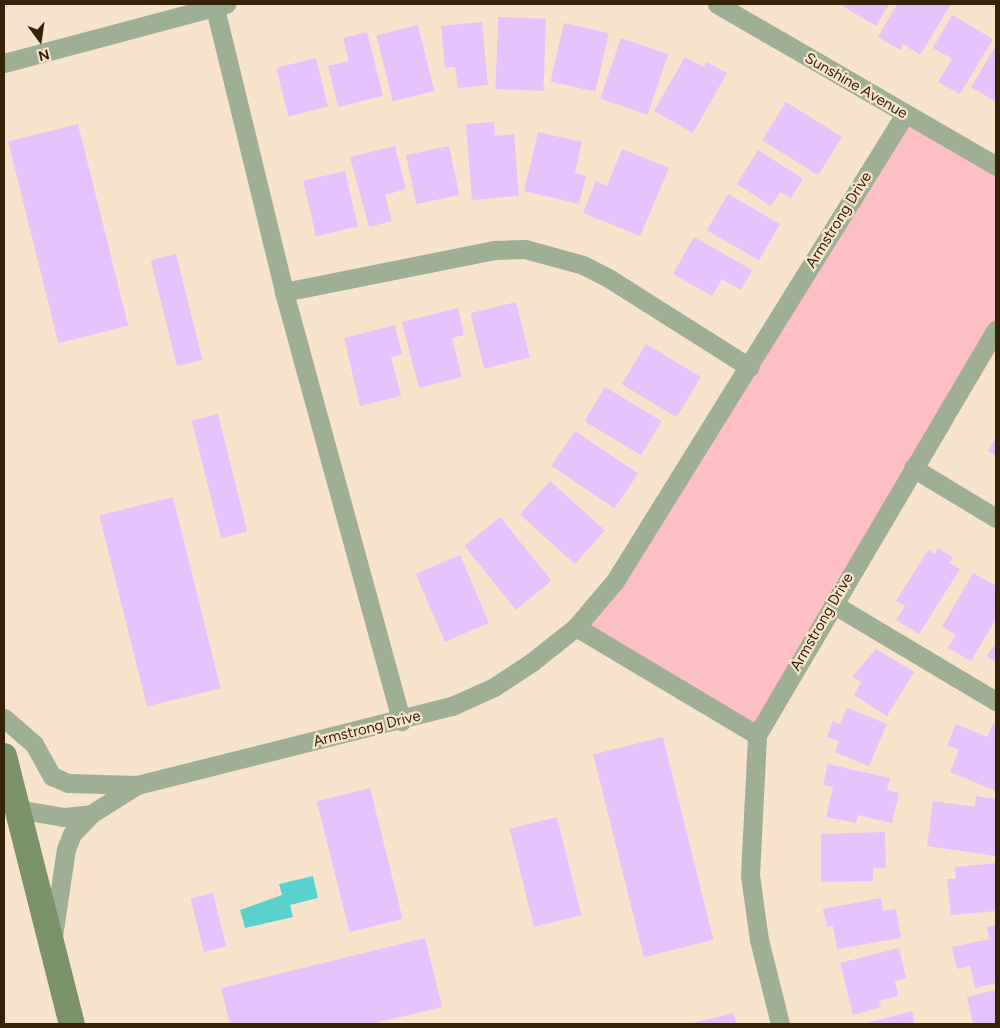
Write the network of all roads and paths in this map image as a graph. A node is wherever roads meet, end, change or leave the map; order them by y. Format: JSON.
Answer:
{"nodes":[{"id":1,"x":717,"y":4,"type":"edge"},
{"id":2,"x":218,"y":5,"type":"edge"},
{"id":3,"x":4,"y":63,"type":"edge"},
{"id":4,"x":905,"y":114,"type":"junction"},
{"id":5,"x":996,"y":166,"type":"edge"},
{"id":6,"x":284,"y":292,"type":"junction"},
{"id":7,"x":996,"y":330,"type":"edge"},
{"id":8,"x":749,"y":367,"type":"junction"},
{"id":9,"x":913,"y":468,"type":"junction"},
{"id":10,"x":996,"y":518,"type":"edge"},
{"id":11,"x":833,"y":604,"type":"junction"},
{"id":12,"x":576,"y":627,"type":"junction"},
{"id":13,"x":996,"y":701,"type":"edge"},
{"id":14,"x":4,"y":718,"type":"edge"},
{"id":15,"x":401,"y":721,"type":"junction"},
{"id":16,"x":757,"y":735,"type":"junction"},
{"id":17,"x":4,"y":756,"type":"edge"},
{"id":18,"x":137,"y":785,"type":"junction"},
{"id":19,"x":17,"y":809,"type":"junction"},
{"id":20,"x":91,"y":814,"type":"junction"},
{"id":21,"x":52,"y":944,"type":"junction"},
{"id":22,"x":72,"y":1024,"type":"edge"},
{"id":23,"x":780,"y":1024,"type":"edge"}],
"edges":[{"from":1,"to":4,"type":"street","name":"Sunshine Avenue"},
{"from":2,"to":3,"type":"street"},
{"from":2,"to":6,"type":"street"},
{"from":4,"to":5,"type":"street","name":"Sunshine Avenue"},
{"from":4,"to":8,"type":"street","name":"Armstrong Drive"},
{"from":6,"to":8,"type":"street"},
{"from":6,"to":15,"type":"street"},
{"from":7,"to":9,"type":"street","name":"Armstrong Drive"},
{"from":8,"to":12,"type":"street","name":"Armstrong Drive"},
{"from":9,"to":10,"type":"street"},
{"from":9,"to":11,"type":"street","name":"Armstrong Drive"},
{"from":11,"to":13,"type":"street"},
{"from":11,"to":16,"type":"street","name":"Armstrong Drive"},
{"from":12,"to":15,"type":"street","name":"Armstrong Drive"},
{"from":12,"to":16,"type":"street"},
{"from":14,"to":18,"type":"street","name":"Armstrong Drive"},
{"from":15,"to":18,"type":"street","name":"Armstrong Drive"},
{"from":16,"to":23,"type":"street"},
{"from":17,"to":19,"type":"main road"},
{"from":18,"to":20,"type":"street","name":"Armstrong Drive"},
{"from":19,"to":20,"type":"street","name":"Armstrong Drive"},
{"from":19,"to":21,"type":"main road"},
{"from":20,"to":21,"type":"street","name":"Armstrong Drive"},
{"from":21,"to":22,"type":"main road"}]}
